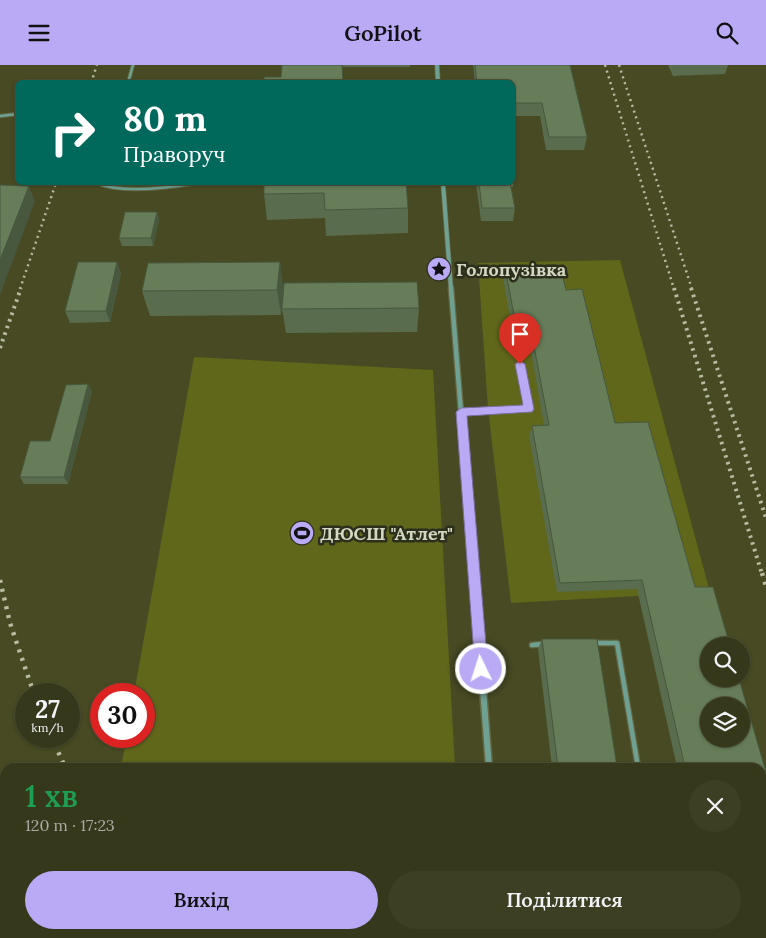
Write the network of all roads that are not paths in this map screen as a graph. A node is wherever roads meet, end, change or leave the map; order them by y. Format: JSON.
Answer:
{"nodes":[{"id":1,"x":133,"y":65,"type":"edge"},
{"id":2,"x":437,"y":65,"type":"edge"},
{"id":3,"x":129,"y":80,"type":"edge"},
{"id":4,"x":438,"y":80,"type":"edge"},
{"id":5,"x":15,"y":114,"type":"edge"},
{"id":6,"x":0,"y":116,"type":"edge"},
{"id":7,"x":102,"y":185,"type":"edge"},
{"id":8,"x":178,"y":185,"type":"edge"},
{"id":9,"x":443,"y":185,"type":"edge"},
{"id":10,"x":520,"y":364,"type":"dead end"},
{"id":11,"x":461,"y":412,"type":"junction"},
{"id":12,"x":589,"y":643,"type":"edge"},
{"id":13,"x":551,"y":644,"type":"edge"},
{"id":14,"x":532,"y":645,"type":"dead end"},
{"id":15,"x":489,"y":763,"type":"edge"},
{"id":16,"x":637,"y":763,"type":"edge"}],
"edges":[{"from":1,"to":3,"type":"lane"},
{"from":2,"to":4,"type":"street"},
{"from":5,"to":6,"type":"lane"},
{"from":7,"to":8,"type":"lane"},
{"from":9,"to":11,"type":"street"},
{"from":10,"to":11,"type":"lane"},
{"from":11,"to":15,"type":"street"},
{"from":12,"to":16,"type":"lane"},
{"from":13,"to":14,"type":"lane"}]}
